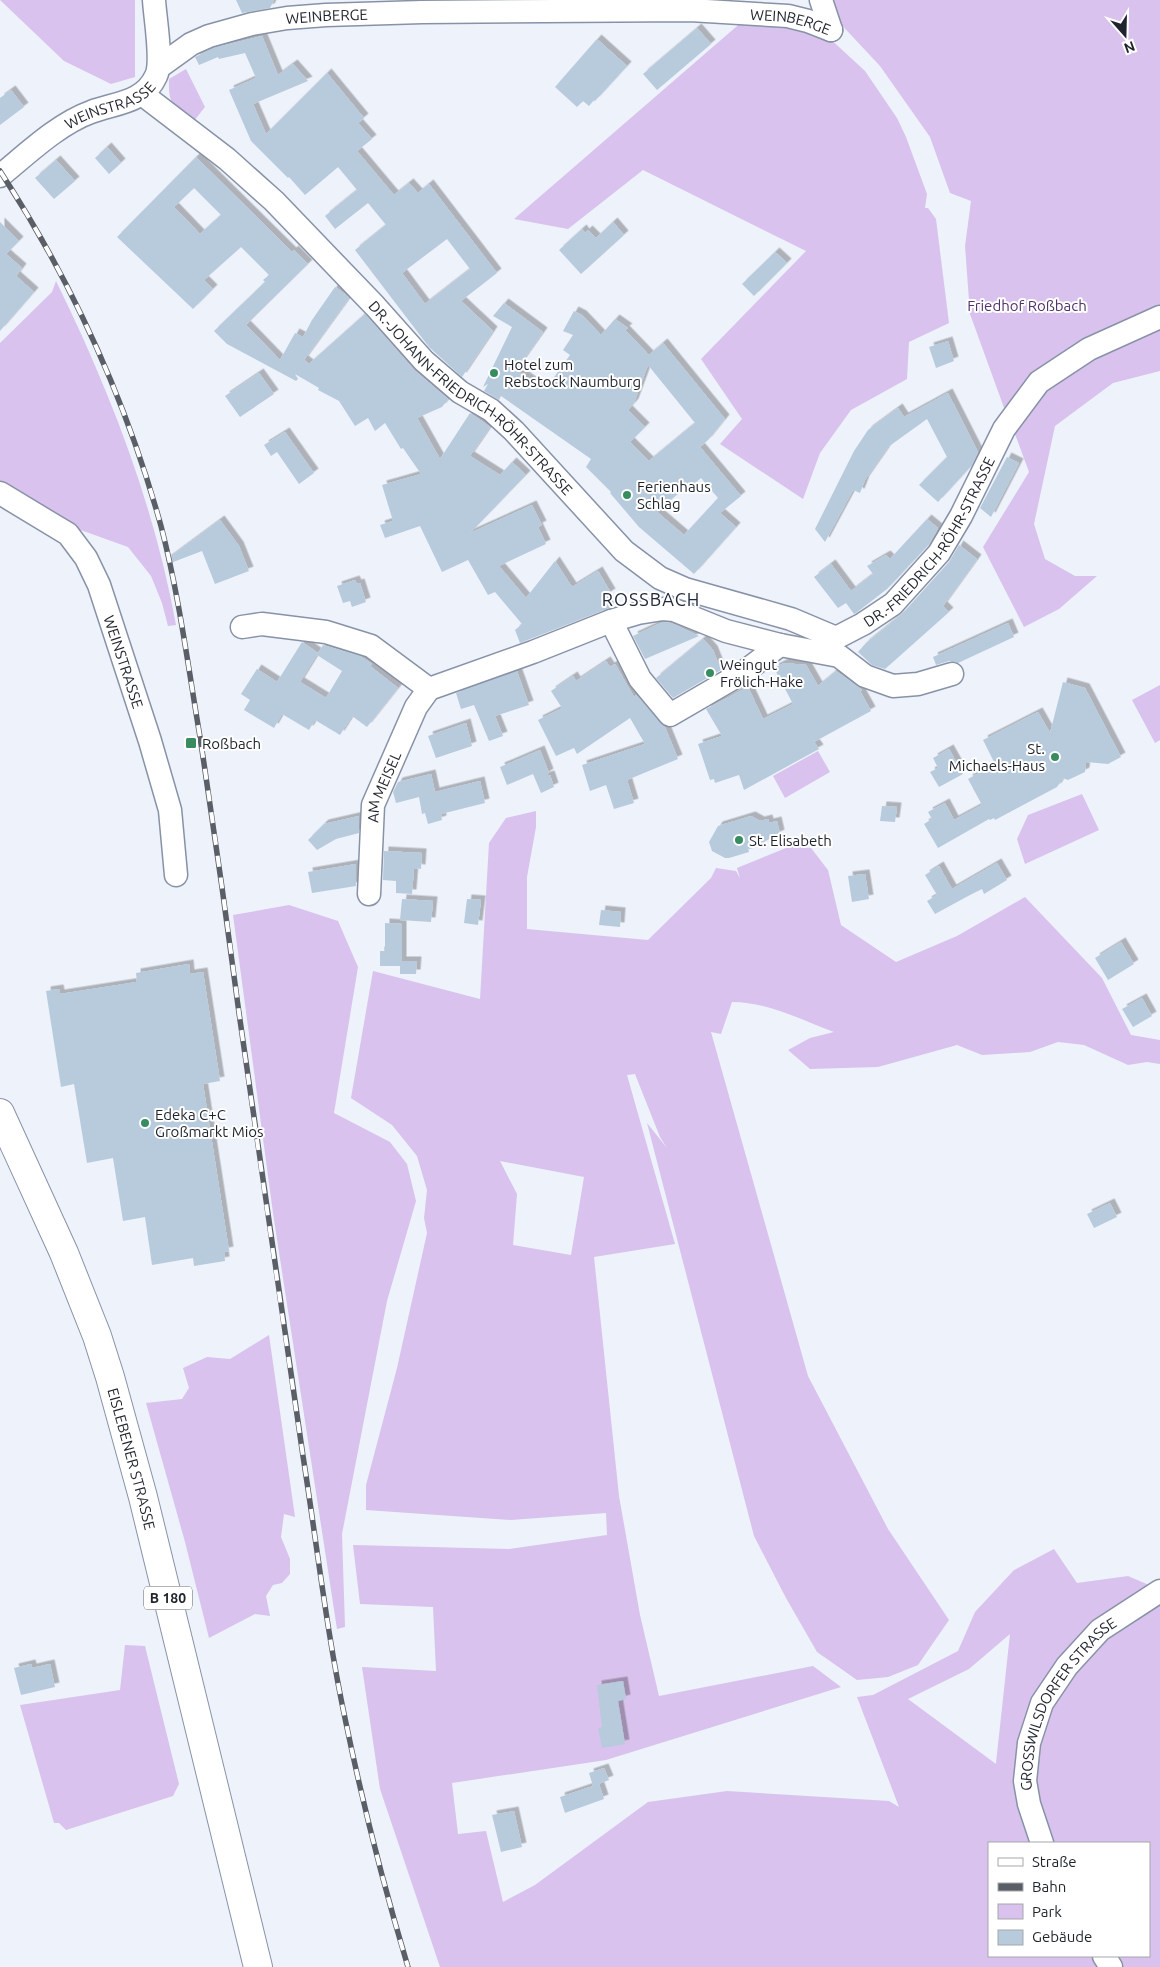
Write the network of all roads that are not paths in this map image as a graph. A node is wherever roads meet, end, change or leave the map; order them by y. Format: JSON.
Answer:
{"nodes":[{"id":1,"x":154,"y":0,"type":"edge"},
{"id":2,"x":812,"y":0,"type":"edge"},
{"id":3,"x":821,"y":0,"type":"edge"},
{"id":4,"x":788,"y":16,"type":"junction"},
{"id":5,"x":159,"y":67,"type":"junction"},
{"id":6,"x":142,"y":94,"type":"junction"},
{"id":7,"x":0,"y":176,"type":"edge"},
{"id":8,"x":1160,"y":317,"type":"edge"},
{"id":9,"x":0,"y":493,"type":"edge"},
{"id":10,"x":611,"y":621,"type":"junction"},
{"id":11,"x":242,"y":627,"type":"dead end"},
{"id":12,"x":780,"y":645,"type":"junction"},
{"id":13,"x":837,"y":647,"type":"junction"},
{"id":14,"x":952,"y":674,"type":"dead end"},
{"id":15,"x":429,"y":689,"type":"junction"},
{"id":16,"x":176,"y":875,"type":"dead end"},
{"id":17,"x":369,"y":894,"type":"dead end"},
{"id":18,"x":0,"y":1113,"type":"edge"},
{"id":19,"x":1160,"y":1591,"type":"edge"},
{"id":20,"x":1042,"y":1842,"type":"edge"},
{"id":21,"x":258,"y":1967,"type":"edge"}],
"edges":[{"from":1,"to":5,"type":"street","name":"WEINSTRASSE"},
{"from":2,"to":4,"type":"street"},
{"from":3,"to":4,"type":"street","name":"WEINBERGE"},
{"from":4,"to":5,"type":"street","name":"WEINBERGE"},
{"from":5,"to":6,"type":"street","name":"WEINSTRASSE"},
{"from":6,"to":7,"type":"street","name":"WEINSTRASSE"},
{"from":6,"to":13,"type":"street","name":"DR.-JOHANN-FRIEDRICH-RÖHR-STRASSE"},
{"from":8,"to":13,"type":"street","name":"DR.-FRIEDRICH-RÖHR-STRASSE"},
{"from":9,"to":16,"type":"street","name":"WEINSTRASSE"},
{"from":10,"to":12,"type":"street"},
{"from":10,"to":12,"type":"street"},
{"from":10,"to":15,"type":"street"},
{"from":11,"to":15,"type":"street"},
{"from":12,"to":13,"type":"street"},
{"from":13,"to":14,"type":"street"},
{"from":15,"to":17,"type":"street","name":"AM MEISEL"},
{"from":18,"to":21,"type":"main road","name":"EISLEBENER STRASSE","number":"B 180"},
{"from":19,"to":20,"type":"street","name":"GROSSWILSDORFER STRASSE"}]}
